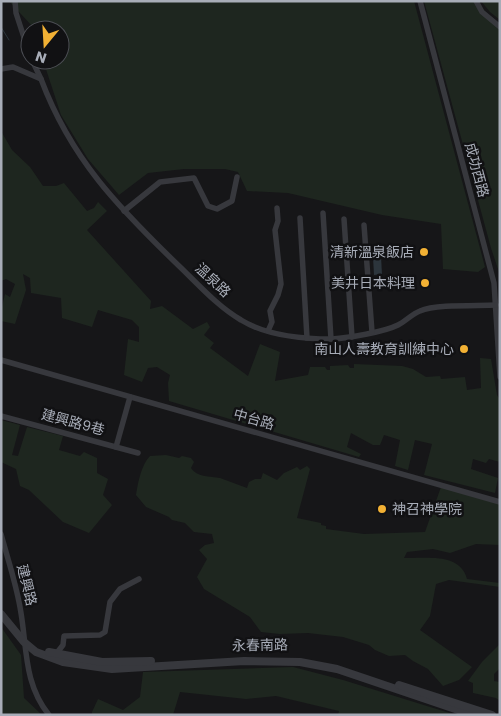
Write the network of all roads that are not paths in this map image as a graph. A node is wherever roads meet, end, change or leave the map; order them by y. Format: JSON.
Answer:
{"nodes":[{"id":1,"x":15,"y":1,"type":"edge"},
{"id":2,"x":420,"y":1,"type":"edge"},
{"id":3,"x":476,"y":1,"type":"edge"},
{"id":4,"x":20,"y":25,"type":"edge"},
{"id":5,"x":500,"y":27,"type":"edge"},
{"id":6,"x":1,"y":69,"type":"edge"},
{"id":7,"x":37,"y":70,"type":"edge"},
{"id":8,"x":41,"y":79,"type":"junction"},
{"id":9,"x":236,"y":177,"type":"dead end"},
{"id":10,"x":278,"y":208,"type":"dead end"},
{"id":11,"x":124,"y":211,"type":"junction"},
{"id":12,"x":323,"y":213,"type":"dead end"},
{"id":13,"x":300,"y":218,"type":"dead end"},
{"id":14,"x":344,"y":219,"type":"dead end"},
{"id":15,"x":364,"y":225,"type":"dead end"},
{"id":16,"x":496,"y":305,"type":"junction"},
{"id":17,"x":268,"y":331,"type":"junction"},
{"id":18,"x":372,"y":332,"type":"junction"},
{"id":19,"x":352,"y":337,"type":"junction"},
{"id":20,"x":307,"y":338,"type":"junction"},
{"id":21,"x":331,"y":339,"type":"junction"},
{"id":22,"x":1,"y":360,"type":"edge"},
{"id":23,"x":500,"y":377,"type":"edge"},
{"id":24,"x":130,"y":397,"type":"junction"},
{"id":25,"x":1,"y":416,"type":"edge"},
{"id":26,"x":116,"y":447,"type":"junction"},
{"id":27,"x":138,"y":453,"type":"dead end"},
{"id":28,"x":500,"y":502,"type":"edge"},
{"id":29,"x":1,"y":534,"type":"edge"},
{"id":30,"x":139,"y":579,"type":"dead end"},
{"id":31,"x":1,"y":614,"type":"edge"},
{"id":32,"x":24,"y":642,"type":"junction"},
{"id":33,"x":56,"y":654,"type":"junction"},
{"id":34,"x":284,"y":658,"type":"junction"},
{"id":35,"x":473,"y":713,"type":"edge"},
{"id":36,"x":49,"y":715,"type":"edge"},
{"id":37,"x":492,"y":715,"type":"edge"}],
"edges":[{"from":1,"to":4,"type":"street"},
{"from":2,"to":16,"type":"street","name":"成功西路"},
{"from":3,"to":5,"type":"street"},
{"from":6,"to":8,"type":"street"},
{"from":7,"to":8,"type":"street","name":"溫泉路"},
{"from":8,"to":11,"type":"street","name":"溫泉路"},
{"from":9,"to":11,"type":"street"},
{"from":10,"to":17,"type":"street"},
{"from":11,"to":17,"type":"street","name":"溫泉路"},
{"from":12,"to":21,"type":"street"},
{"from":13,"to":20,"type":"street"},
{"from":14,"to":19,"type":"street"},
{"from":15,"to":18,"type":"street"},
{"from":16,"to":18,"type":"street","name":"溫泉路"},
{"from":16,"to":23,"type":"street","name":"成功西路"},
{"from":17,"to":20,"type":"street","name":"溫泉路"},
{"from":18,"to":19,"type":"street","name":"溫泉路"},
{"from":19,"to":21,"type":"street","name":"溫泉路"},
{"from":20,"to":21,"type":"street","name":"溫泉路"},
{"from":22,"to":24,"type":"street","name":"中台路"},
{"from":24,"to":26,"type":"street"},
{"from":24,"to":28,"type":"street","name":"中台路"},
{"from":25,"to":26,"type":"street","name":"建興路9巷"},
{"from":26,"to":27,"type":"street","name":"建興路9巷"},
{"from":29,"to":32,"type":"street","name":"建興路"},
{"from":30,"to":33,"type":"street"},
{"from":31,"to":32,"type":"street","name":"永春南路"},
{"from":32,"to":33,"type":"street","name":"永春南路"},
{"from":32,"to":34,"type":"street","name":"永春南路"},
{"from":32,"to":36,"type":"street","name":"建興路"},
{"from":33,"to":34,"type":"street","name":"永春南路"},
{"from":34,"to":35,"type":"street","name":"永春南路"},
{"from":35,"to":37,"type":"street","name":"永春南路"}]}
